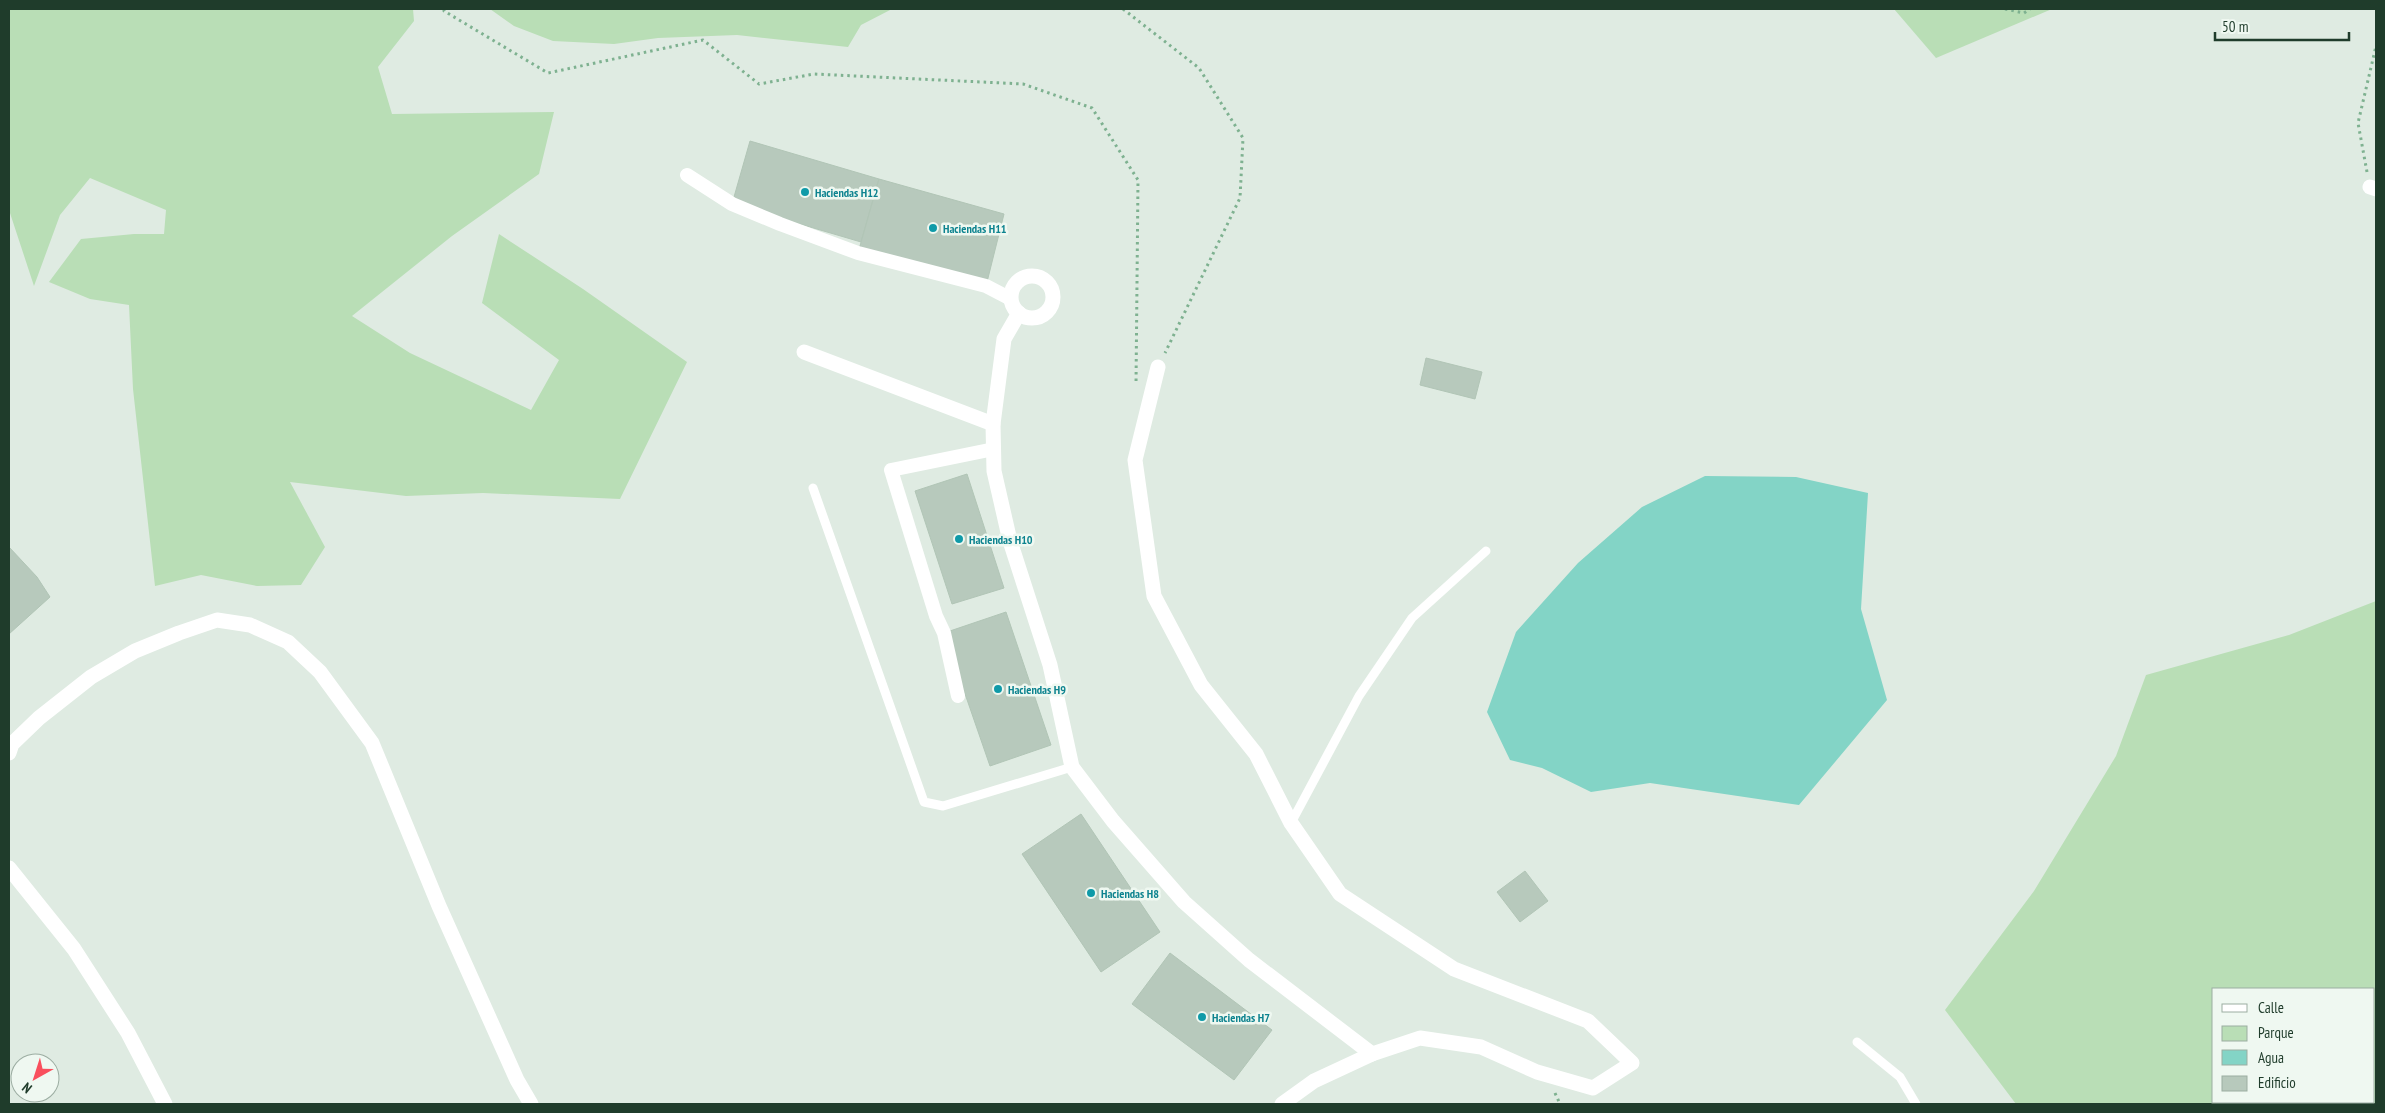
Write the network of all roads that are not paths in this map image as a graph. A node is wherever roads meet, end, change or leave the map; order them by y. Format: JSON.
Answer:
{"nodes":[{"id":1,"x":687,"y":175,"type":"dead end"},
{"id":2,"x":1011,"y":298,"type":"junction"},
{"id":3,"x":1018,"y":313,"type":"junction"},
{"id":4,"x":804,"y":352,"type":"dead end"},
{"id":5,"x":1158,"y":367,"type":"road end"},
{"id":6,"x":993,"y":424,"type":"junction"},
{"id":7,"x":994,"y":449,"type":"junction"},
{"id":8,"x":813,"y":488,"type":"dead end"},
{"id":9,"x":1486,"y":551,"type":"dead end"},
{"id":10,"x":958,"y":696,"type":"dead end"},
{"id":11,"x":9,"y":753,"type":"edge"},
{"id":12,"x":1072,"y":767,"type":"junction"},
{"id":13,"x":1291,"y":823,"type":"junction"},
{"id":14,"x":9,"y":868,"type":"edge"},
{"id":15,"x":1856,"y":1042,"type":"dead end"},
{"id":16,"x":1372,"y":1054,"type":"junction"},
{"id":17,"x":165,"y":1104,"type":"edge"},
{"id":18,"x":530,"y":1104,"type":"edge"},
{"id":19,"x":1282,"y":1104,"type":"edge"},
{"id":20,"x":1916,"y":1104,"type":"edge"}],
"edges":[{"from":1,"to":2,"type":"street"},
{"from":2,"to":3,"type":"street"},
{"from":2,"to":3,"type":"street"},
{"from":3,"to":6,"type":"street"},
{"from":4,"to":6,"type":"street"},
{"from":5,"to":13,"type":"street"},
{"from":6,"to":7,"type":"street"},
{"from":7,"to":10,"type":"street"},
{"from":7,"to":12,"type":"street"},
{"from":8,"to":12,"type":"lane"},
{"from":9,"to":13,"type":"lane"},
{"from":11,"to":18,"type":"street"},
{"from":12,"to":16,"type":"street"},
{"from":13,"to":16,"type":"street"},
{"from":14,"to":17,"type":"street"},
{"from":15,"to":20,"type":"lane"},
{"from":16,"to":19,"type":"street"}]}
